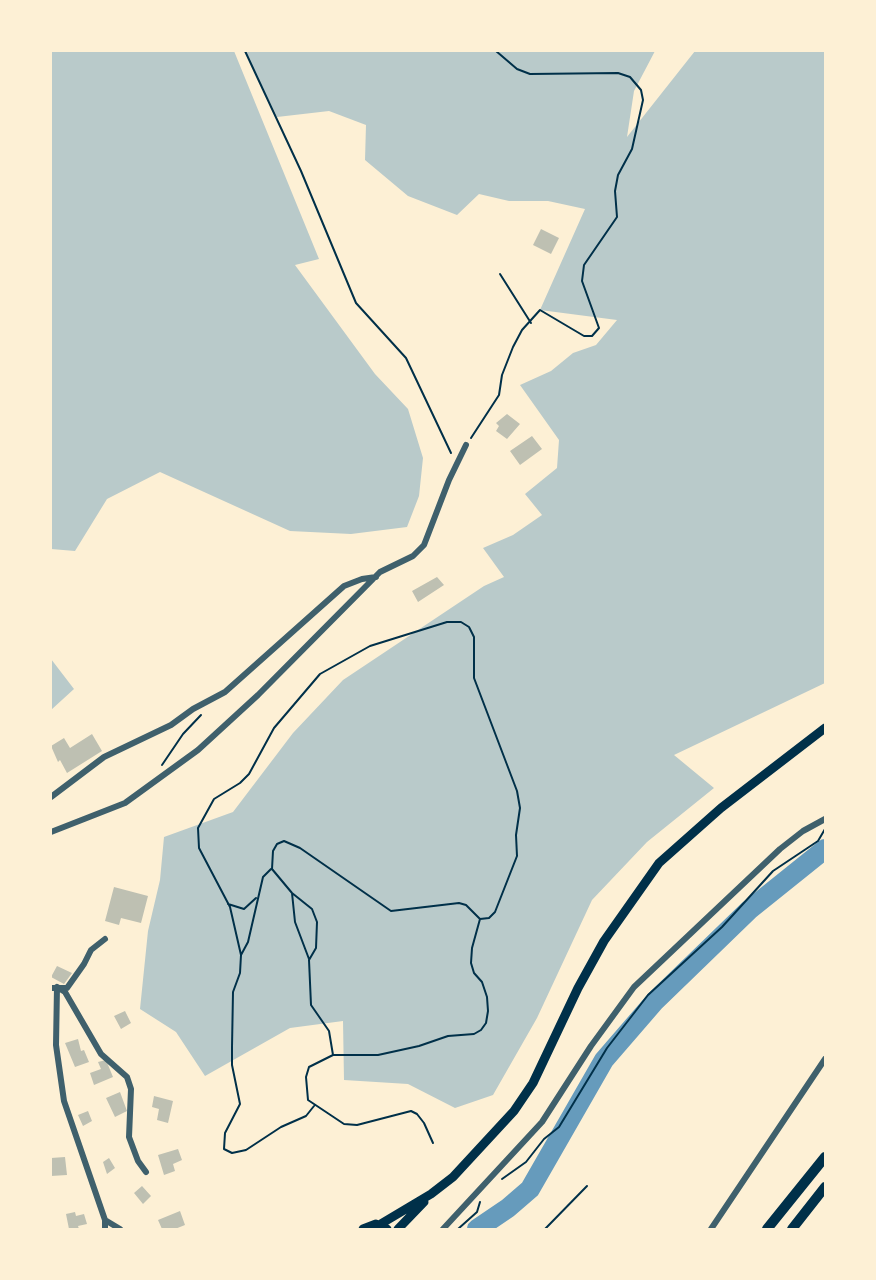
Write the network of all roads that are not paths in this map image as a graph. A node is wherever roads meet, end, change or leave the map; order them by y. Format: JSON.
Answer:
{"nodes":[{"id":1,"x":466,"y":445,"type":"road end"},
{"id":2,"x":376,"y":577,"type":"junction"},
{"id":3,"x":825,"y":728,"type":"edge"},
{"id":4,"x":51,"y":797,"type":"edge"},
{"id":5,"x":825,"y":819,"type":"edge"},
{"id":6,"x":51,"y":832,"type":"edge"},
{"id":7,"x":105,"y":939,"type":"dead end"},
{"id":8,"x":54,"y":988,"type":"edge"},
{"id":9,"x":825,"y":1059,"type":"edge"},
{"id":10,"x":825,"y":1157,"type":"edge"},
{"id":11,"x":146,"y":1172,"type":"dead end"},
{"id":12,"x":825,"y":1186,"type":"edge"},
{"id":13,"x":431,"y":1194,"type":"junction"},
{"id":14,"x":105,"y":1220,"type":"junction"},
{"id":15,"x":383,"y":1227,"type":"edge"},
{"id":16,"x":105,"y":1229,"type":"edge"},
{"id":17,"x":120,"y":1229,"type":"edge"},
{"id":18,"x":363,"y":1229,"type":"edge"},
{"id":19,"x":398,"y":1229,"type":"edge"},
{"id":20,"x":443,"y":1229,"type":"edge"},
{"id":21,"x":711,"y":1229,"type":"edge"},
{"id":22,"x":767,"y":1229,"type":"edge"},
{"id":23,"x":793,"y":1229,"type":"edge"}],
"edges":[{"from":1,"to":2,"type":"street"},
{"from":2,"to":4,"type":"street"},
{"from":2,"to":6,"type":"street"},
{"from":3,"to":13,"type":"main road"},
{"from":5,"to":20,"type":"street"},
{"from":7,"to":8,"type":"street"},
{"from":8,"to":11,"type":"street"},
{"from":8,"to":14,"type":"street"},
{"from":9,"to":21,"type":"street"},
{"from":10,"to":22,"type":"highway"},
{"from":12,"to":23,"type":"highway"},
{"from":13,"to":15,"type":"main road"},
{"from":13,"to":19,"type":"main road"},
{"from":14,"to":16,"type":"street"},
{"from":14,"to":17,"type":"street"},
{"from":15,"to":18,"type":"main road"}]}
